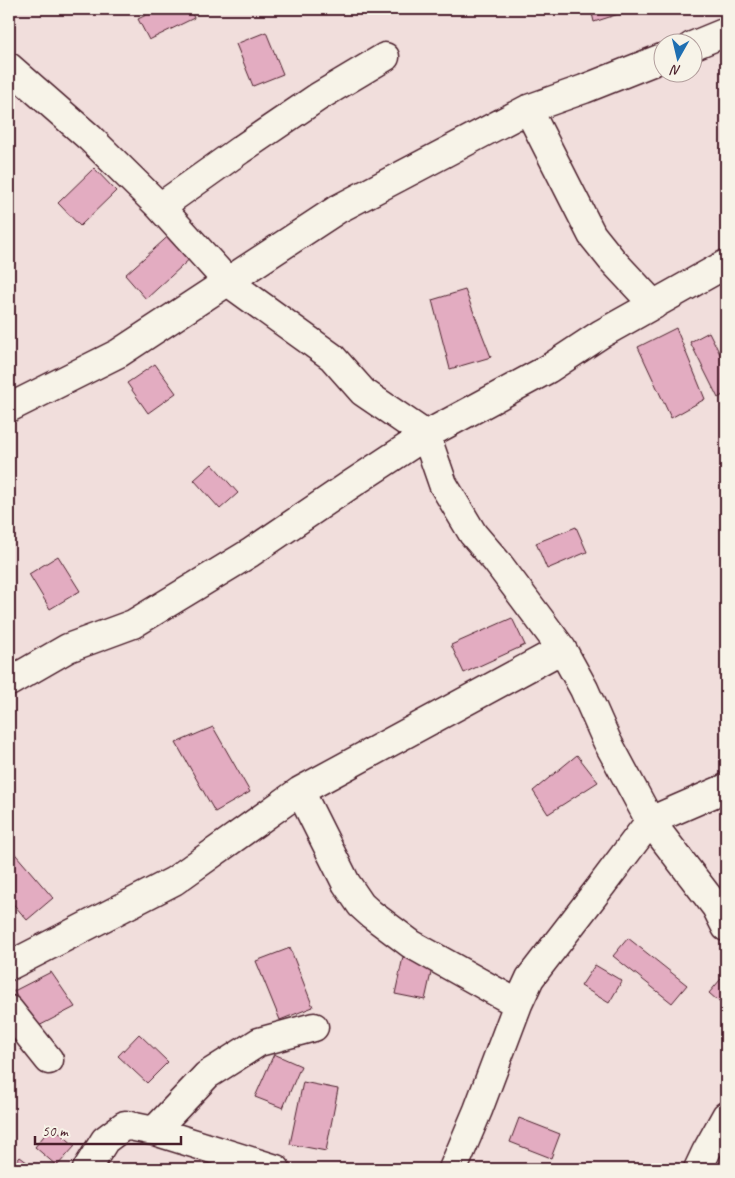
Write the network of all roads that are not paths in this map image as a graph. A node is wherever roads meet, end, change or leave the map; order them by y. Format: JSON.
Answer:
{"nodes":[{"id":1,"x":726,"y":32,"type":"edge"},
{"id":2,"x":702,"y":42,"type":"edge"},
{"id":3,"x":385,"y":57,"type":"dead end"},
{"id":4,"x":652,"y":62,"type":"edge"},
{"id":5,"x":9,"y":67,"type":"edge"},
{"id":6,"x":528,"y":109,"type":"junction"},
{"id":7,"x":160,"y":207,"type":"junction"},
{"id":8,"x":724,"y":272,"type":"edge"},
{"id":9,"x":228,"y":282,"type":"junction"},
{"id":10,"x":654,"y":305,"type":"junction"},
{"id":11,"x":9,"y":408,"type":"edge"},
{"id":12,"x":426,"y":435,"type":"junction"},
{"id":13,"x":562,"y":649,"type":"junction"},
{"id":14,"x":9,"y":682,"type":"edge"},
{"id":15,"x":726,"y":788,"type":"edge"},
{"id":16,"x":300,"y":791,"type":"junction"},
{"id":17,"x":650,"y":821,"type":"junction"},
{"id":18,"x":726,"y":927,"type":"edge"},
{"id":19,"x":9,"y":966,"type":"edge"},
{"id":20,"x":518,"y":1004,"type":"junction"},
{"id":21,"x":9,"y":1010,"type":"edge"},
{"id":22,"x":314,"y":1028,"type":"dead end"},
{"id":23,"x":49,"y":1060,"type":"dead end"},
{"id":24,"x":726,"y":1116,"type":"edge"},
{"id":25,"x":154,"y":1131,"type":"junction"},
{"id":26,"x":87,"y":1169,"type":"edge"},
{"id":27,"x":276,"y":1169,"type":"edge"},
{"id":28,"x":453,"y":1169,"type":"edge"},
{"id":29,"x":698,"y":1169,"type":"edge"}],
"edges":[{"from":1,"to":2,"type":"street"},
{"from":3,"to":7,"type":"street"},
{"from":4,"to":6,"type":"street"},
{"from":5,"to":7,"type":"street"},
{"from":6,"to":9,"type":"street"},
{"from":6,"to":10,"type":"street"},
{"from":7,"to":9,"type":"street"},
{"from":8,"to":10,"type":"street"},
{"from":9,"to":11,"type":"street"},
{"from":9,"to":12,"type":"street"},
{"from":10,"to":12,"type":"street"},
{"from":12,"to":13,"type":"street"},
{"from":12,"to":14,"type":"street"},
{"from":13,"to":16,"type":"street"},
{"from":13,"to":17,"type":"street"},
{"from":15,"to":17,"type":"street"},
{"from":16,"to":19,"type":"street"},
{"from":16,"to":20,"type":"street"},
{"from":17,"to":18,"type":"street"},
{"from":17,"to":20,"type":"street"},
{"from":20,"to":28,"type":"street"},
{"from":21,"to":23,"type":"street"},
{"from":22,"to":25,"type":"street"},
{"from":24,"to":29,"type":"street"},
{"from":25,"to":26,"type":"street"},
{"from":25,"to":27,"type":"street"}]}
